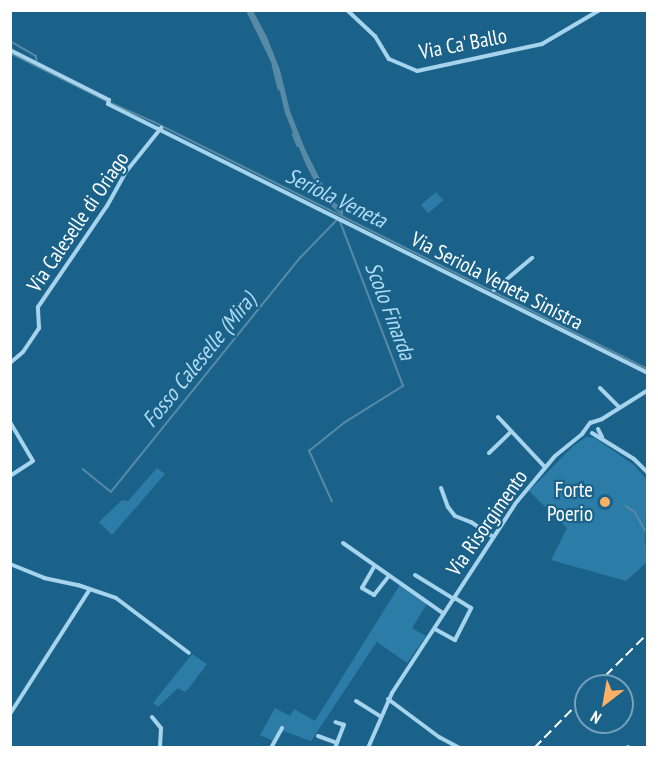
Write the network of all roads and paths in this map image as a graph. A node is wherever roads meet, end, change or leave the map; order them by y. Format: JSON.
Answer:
{"nodes":[{"id":1,"x":347,"y":10,"type":"edge"},
{"id":2,"x":600,"y":10,"type":"edge"},
{"id":3,"x":10,"y":50,"type":"edge"},
{"id":4,"x":160,"y":128,"type":"junction"},
{"id":5,"x":532,"y":258,"type":"dead end"},
{"id":6,"x":494,"y":290,"type":"dead end"},
{"id":7,"x":10,"y":363,"type":"edge"},
{"id":8,"x":648,"y":373,"type":"edge"},
{"id":9,"x":600,"y":388,"type":"dead end"},
{"id":10,"x":648,"y":390,"type":"edge"},
{"id":11,"x":619,"y":407,"type":"junction"},
{"id":12,"x":498,"y":417,"type":"dead end"},
{"id":13,"x":602,"y":419,"type":"junction"},
{"id":14,"x":10,"y":422,"type":"edge"},
{"id":15,"x":594,"y":423,"type":"junction"},
{"id":16,"x":588,"y":427,"type":"junction"},
{"id":17,"x":598,"y":428,"type":"junction"},
{"id":18,"x":511,"y":432,"type":"junction"},
{"id":19,"x":592,"y":433,"type":"junction"},
{"id":20,"x":582,"y":434,"type":"junction"},
{"id":21,"x":602,"y":437,"type":"junction"},
{"id":22,"x":489,"y":453,"type":"dead end"},
{"id":23,"x":545,"y":467,"type":"junction"},
{"id":24,"x":648,"y":473,"type":"edge"},
{"id":25,"x":10,"y":476,"type":"edge"},
{"id":26,"x":441,"y":488,"type":"dead end"},
{"id":27,"x":493,"y":537,"type":"junction"},
{"id":28,"x":343,"y":543,"type":"dead end"},
{"id":29,"x":10,"y":564,"type":"edge"},
{"id":30,"x":374,"y":567,"type":"junction"},
{"id":31,"x":416,"y":575,"type":"dead end"},
{"id":32,"x":388,"y":577,"type":"junction"},
{"id":33,"x":90,"y":589,"type":"junction"},
{"id":34,"x":454,"y":598,"type":"junction"},
{"id":35,"x":444,"y":614,"type":"junction"},
{"id":36,"x":435,"y":629,"type":"junction"},
{"id":37,"x":189,"y":653,"type":"dead end"},
{"id":38,"x":388,"y":699,"type":"junction"},
{"id":39,"x":356,"y":701,"type":"dead end"},
{"id":40,"x":10,"y":714,"type":"edge"},
{"id":41,"x":380,"y":716,"type":"junction"},
{"id":42,"x":152,"y":717,"type":"dead end"},
{"id":43,"x":335,"y":722,"type":"dead end"},
{"id":44,"x":282,"y":728,"type":"dead end"},
{"id":45,"x":318,"y":736,"type":"dead end"},
{"id":46,"x":335,"y":745,"type":"edge"},
{"id":47,"x":160,"y":747,"type":"edge"},
{"id":48,"x":271,"y":747,"type":"edge"},
{"id":49,"x":368,"y":747,"type":"edge"},
{"id":50,"x":460,"y":747,"type":"edge"}],
"edges":[{"from":1,"to":2,"type":"street","name":"Via Ca' Ballo"},
{"from":3,"to":4,"type":"street","name":"Via Seriola Veneta Sinistra"},
{"from":4,"to":7,"type":"street","name":"Via Caleselle di Oriago"},
{"from":4,"to":8,"type":"street","name":"Via Seriola Veneta Sinistra"},
{"from":5,"to":6,"type":"street"},
{"from":9,"to":11,"type":"street"},
{"from":10,"to":11,"type":"street","name":"Via Risorgimento"},
{"from":11,"to":13,"type":"street","name":"Via Risorgimento"},
{"from":12,"to":18,"type":"street","name":"Via Risorgimento"},
{"from":13,"to":15,"type":"street","name":"Via Risorgimento"},
{"from":13,"to":17,"type":"street","name":"Via Risorgimento"},
{"from":14,"to":25,"type":"street"},
{"from":15,"to":16,"type":"street","name":"Via Risorgimento"},
{"from":15,"to":17,"type":"street"},
{"from":16,"to":19,"type":"street"},
{"from":16,"to":20,"type":"street","name":"Via Risorgimento"},
{"from":17,"to":19,"type":"street","name":"Via Risorgimento"},
{"from":17,"to":21,"type":"street"},
{"from":18,"to":22,"type":"street","name":"Via Risorgimento"},
{"from":18,"to":23,"type":"street","name":"Via Risorgimento"},
{"from":19,"to":20,"type":"street","name":"Via Risorgimento"},
{"from":19,"to":21,"type":"street"},
{"from":20,"to":23,"type":"street","name":"Via Risorgimento"},
{"from":21,"to":24,"type":"street"},
{"from":23,"to":27,"type":"street","name":"Via Risorgimento"},
{"from":26,"to":27,"type":"street"},
{"from":27,"to":34,"type":"street","name":"Via Risorgimento"},
{"from":28,"to":30,"type":"street"},
{"from":29,"to":33,"type":"street"},
{"from":30,"to":32,"type":"street"},
{"from":30,"to":32,"type":"street"},
{"from":31,"to":34,"type":"street"},
{"from":32,"to":35,"type":"street"},
{"from":33,"to":37,"type":"street"},
{"from":33,"to":40,"type":"street"},
{"from":34,"to":35,"type":"street","name":"Via Risorgimento"},
{"from":34,"to":36,"type":"street","name":"Via Risorgimento"},
{"from":35,"to":36,"type":"street","name":"Via Risorgimento"},
{"from":36,"to":38,"type":"street","name":"Via Risorgimento"},
{"from":38,"to":41,"type":"street","name":"Via Risorgimento"},
{"from":38,"to":50,"type":"street"},
{"from":39,"to":41,"type":"street"},
{"from":41,"to":49,"type":"street","name":"Via Risorgimento"},
{"from":42,"to":47,"type":"street"},
{"from":43,"to":46,"type":"street"},
{"from":44,"to":48,"type":"street"},
{"from":45,"to":46,"type":"street"}]}
